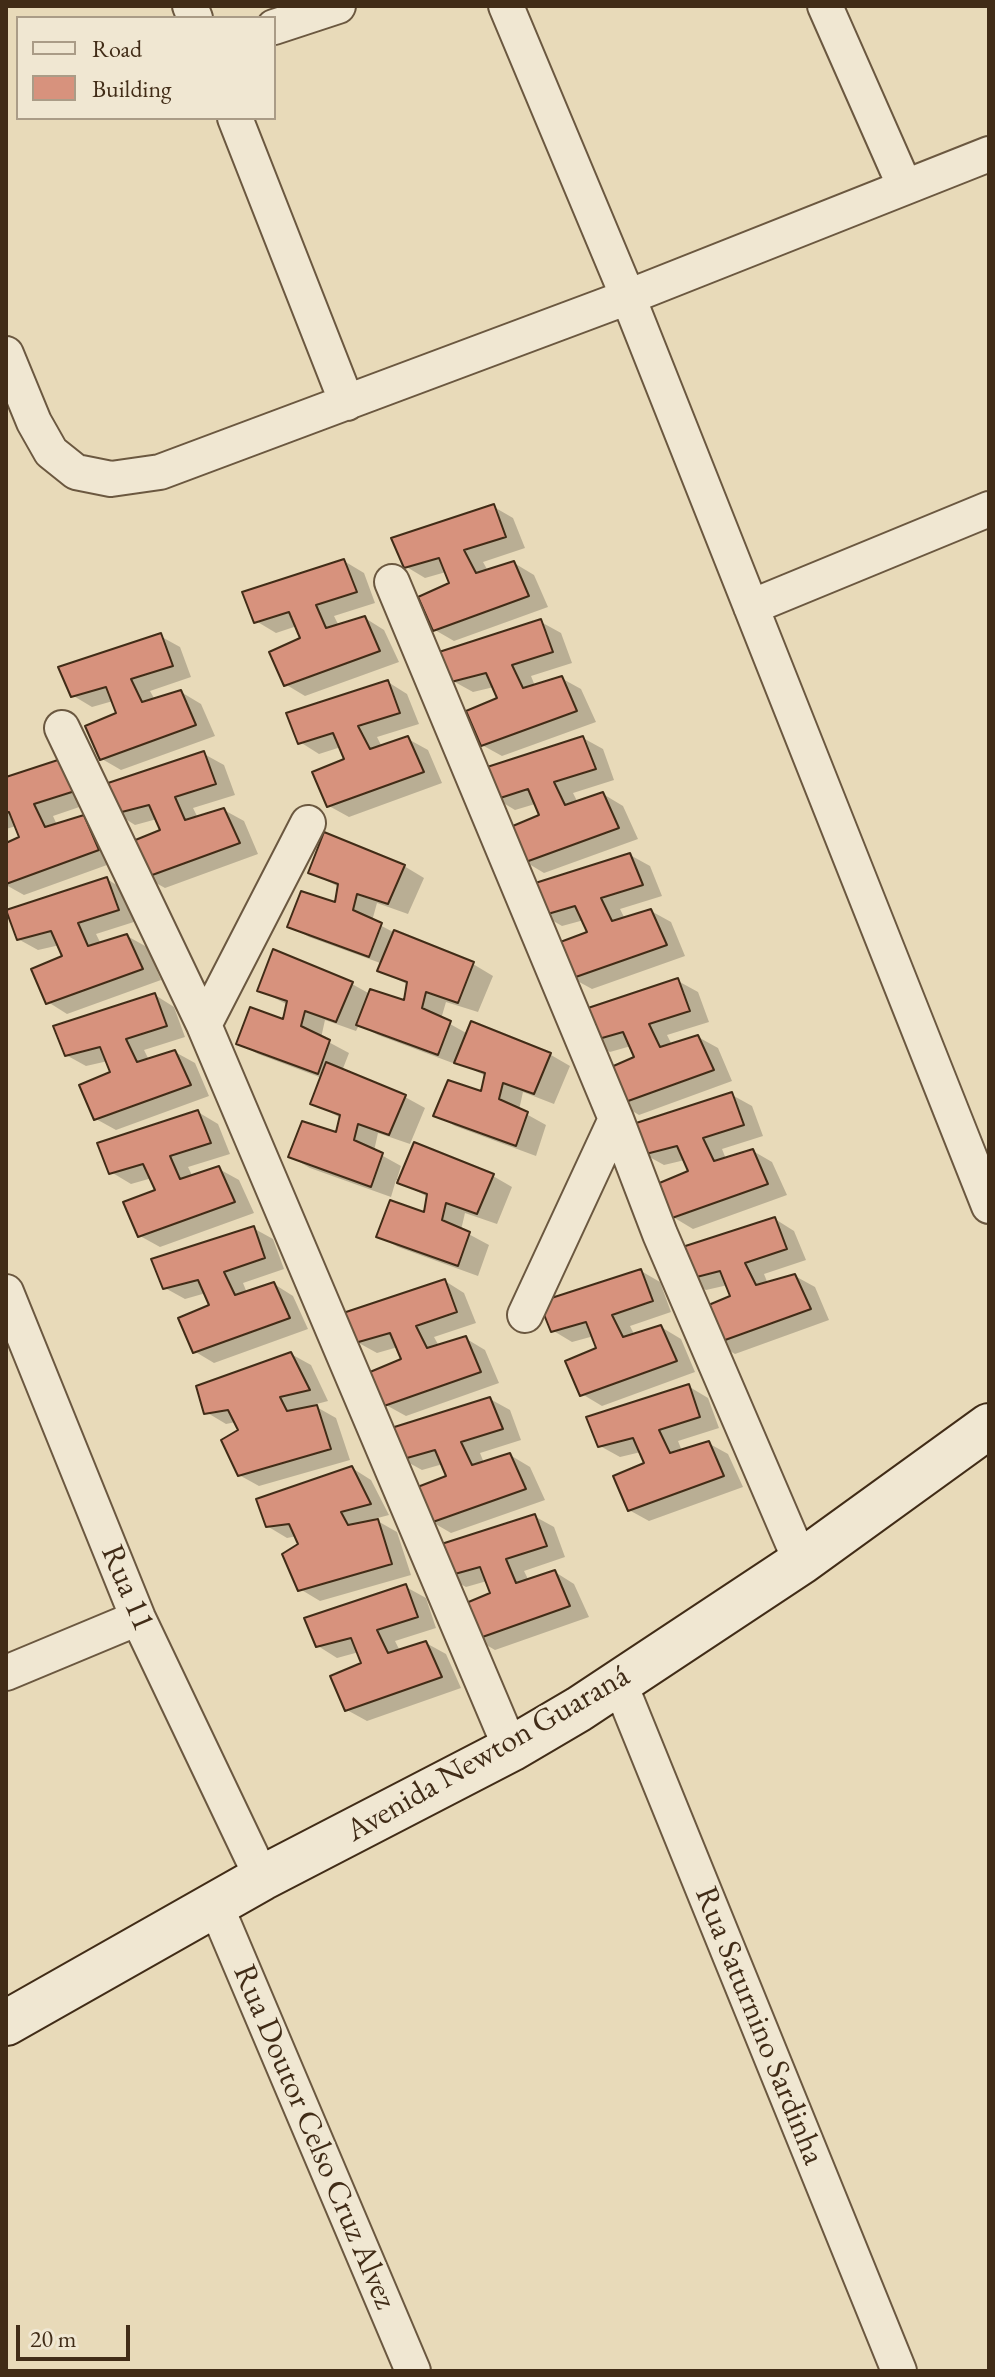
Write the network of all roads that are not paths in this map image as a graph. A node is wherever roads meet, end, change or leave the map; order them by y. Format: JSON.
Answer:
{"nodes":[{"id":1,"x":338,"y":6,"type":"edge"},
{"id":2,"x":506,"y":6,"type":"edge"},
{"id":3,"x":825,"y":6,"type":"edge"},
{"id":4,"x":276,"y":26,"type":"edge"},
{"id":5,"x":236,"y":120,"type":"edge"},
{"id":6,"x":989,"y":154,"type":"edge"},
{"id":7,"x":905,"y":187,"type":"junction"},
{"id":8,"x":628,"y":297,"type":"junction"},
{"id":9,"x":6,"y":354,"type":"edge"},
{"id":10,"x":347,"y":403,"type":"junction"},
{"id":11,"x":989,"y":509,"type":"edge"},
{"id":12,"x":392,"y":582,"type":"dead end"},
{"id":13,"x":751,"y":607,"type":"junction"},
{"id":14,"x":62,"y":728,"type":"dead end"},
{"id":15,"x":308,"y":823,"type":"dead end"},
{"id":16,"x":204,"y":1025,"type":"junction"},
{"id":17,"x":616,"y":1119,"type":"junction"},
{"id":18,"x":989,"y":1206,"type":"edge"},
{"id":19,"x":8,"y":1301,"type":"edge"},
{"id":20,"x":525,"y":1315,"type":"dead end"},
{"id":21,"x":989,"y":1426,"type":"edge"},
{"id":22,"x":801,"y":1562,"type":"junction"},
{"id":23,"x":138,"y":1618,"type":"junction"},
{"id":24,"x":6,"y":1673,"type":"edge"},
{"id":25,"x":619,"y":1682,"type":"junction"},
{"id":26,"x":511,"y":1749,"type":"junction"},
{"id":27,"x":262,"y":1878,"type":"junction"},
{"id":28,"x":215,"y":1904,"type":"junction"},
{"id":29,"x":6,"y":2023,"type":"edge"},
{"id":30,"x":413,"y":2371,"type":"edge"},
{"id":31,"x":899,"y":2371,"type":"edge"}],
"edges":[{"from":1,"to":4,"type":"street"},
{"from":2,"to":8,"type":"street"},
{"from":3,"to":7,"type":"street"},
{"from":5,"to":10,"type":"street"},
{"from":6,"to":7,"type":"street"},
{"from":7,"to":8,"type":"street"},
{"from":8,"to":10,"type":"street"},
{"from":8,"to":13,"type":"street"},
{"from":9,"to":10,"type":"street"},
{"from":11,"to":13,"type":"street"},
{"from":12,"to":17,"type":"street"},
{"from":13,"to":18,"type":"street"},
{"from":14,"to":16,"type":"street"},
{"from":15,"to":16,"type":"street"},
{"from":16,"to":26,"type":"street"},
{"from":17,"to":20,"type":"street"},
{"from":17,"to":22,"type":"street"},
{"from":19,"to":23,"type":"street","name":"Rua 11"},
{"from":21,"to":22,"type":"main road","name":"Avenida Newton Guaraná"},
{"from":22,"to":25,"type":"main road","name":"Avenida Newton Guaraná"},
{"from":23,"to":24,"type":"street"},
{"from":23,"to":27,"type":"street","name":"Rua 11"},
{"from":25,"to":26,"type":"main road","name":"Avenida Newton Guaraná"},
{"from":25,"to":31,"type":"street","name":"Rua Saturnino Sardinha"},
{"from":26,"to":27,"type":"main road","name":"Avenida Newton Guaraná"},
{"from":27,"to":28,"type":"main road","name":"Avenida Newton Guaraná"},
{"from":28,"to":29,"type":"main road","name":"Avenida Newton Guaraná"},
{"from":28,"to":30,"type":"street","name":"Rua Doutor Celso Cruz Alvez"}]}
